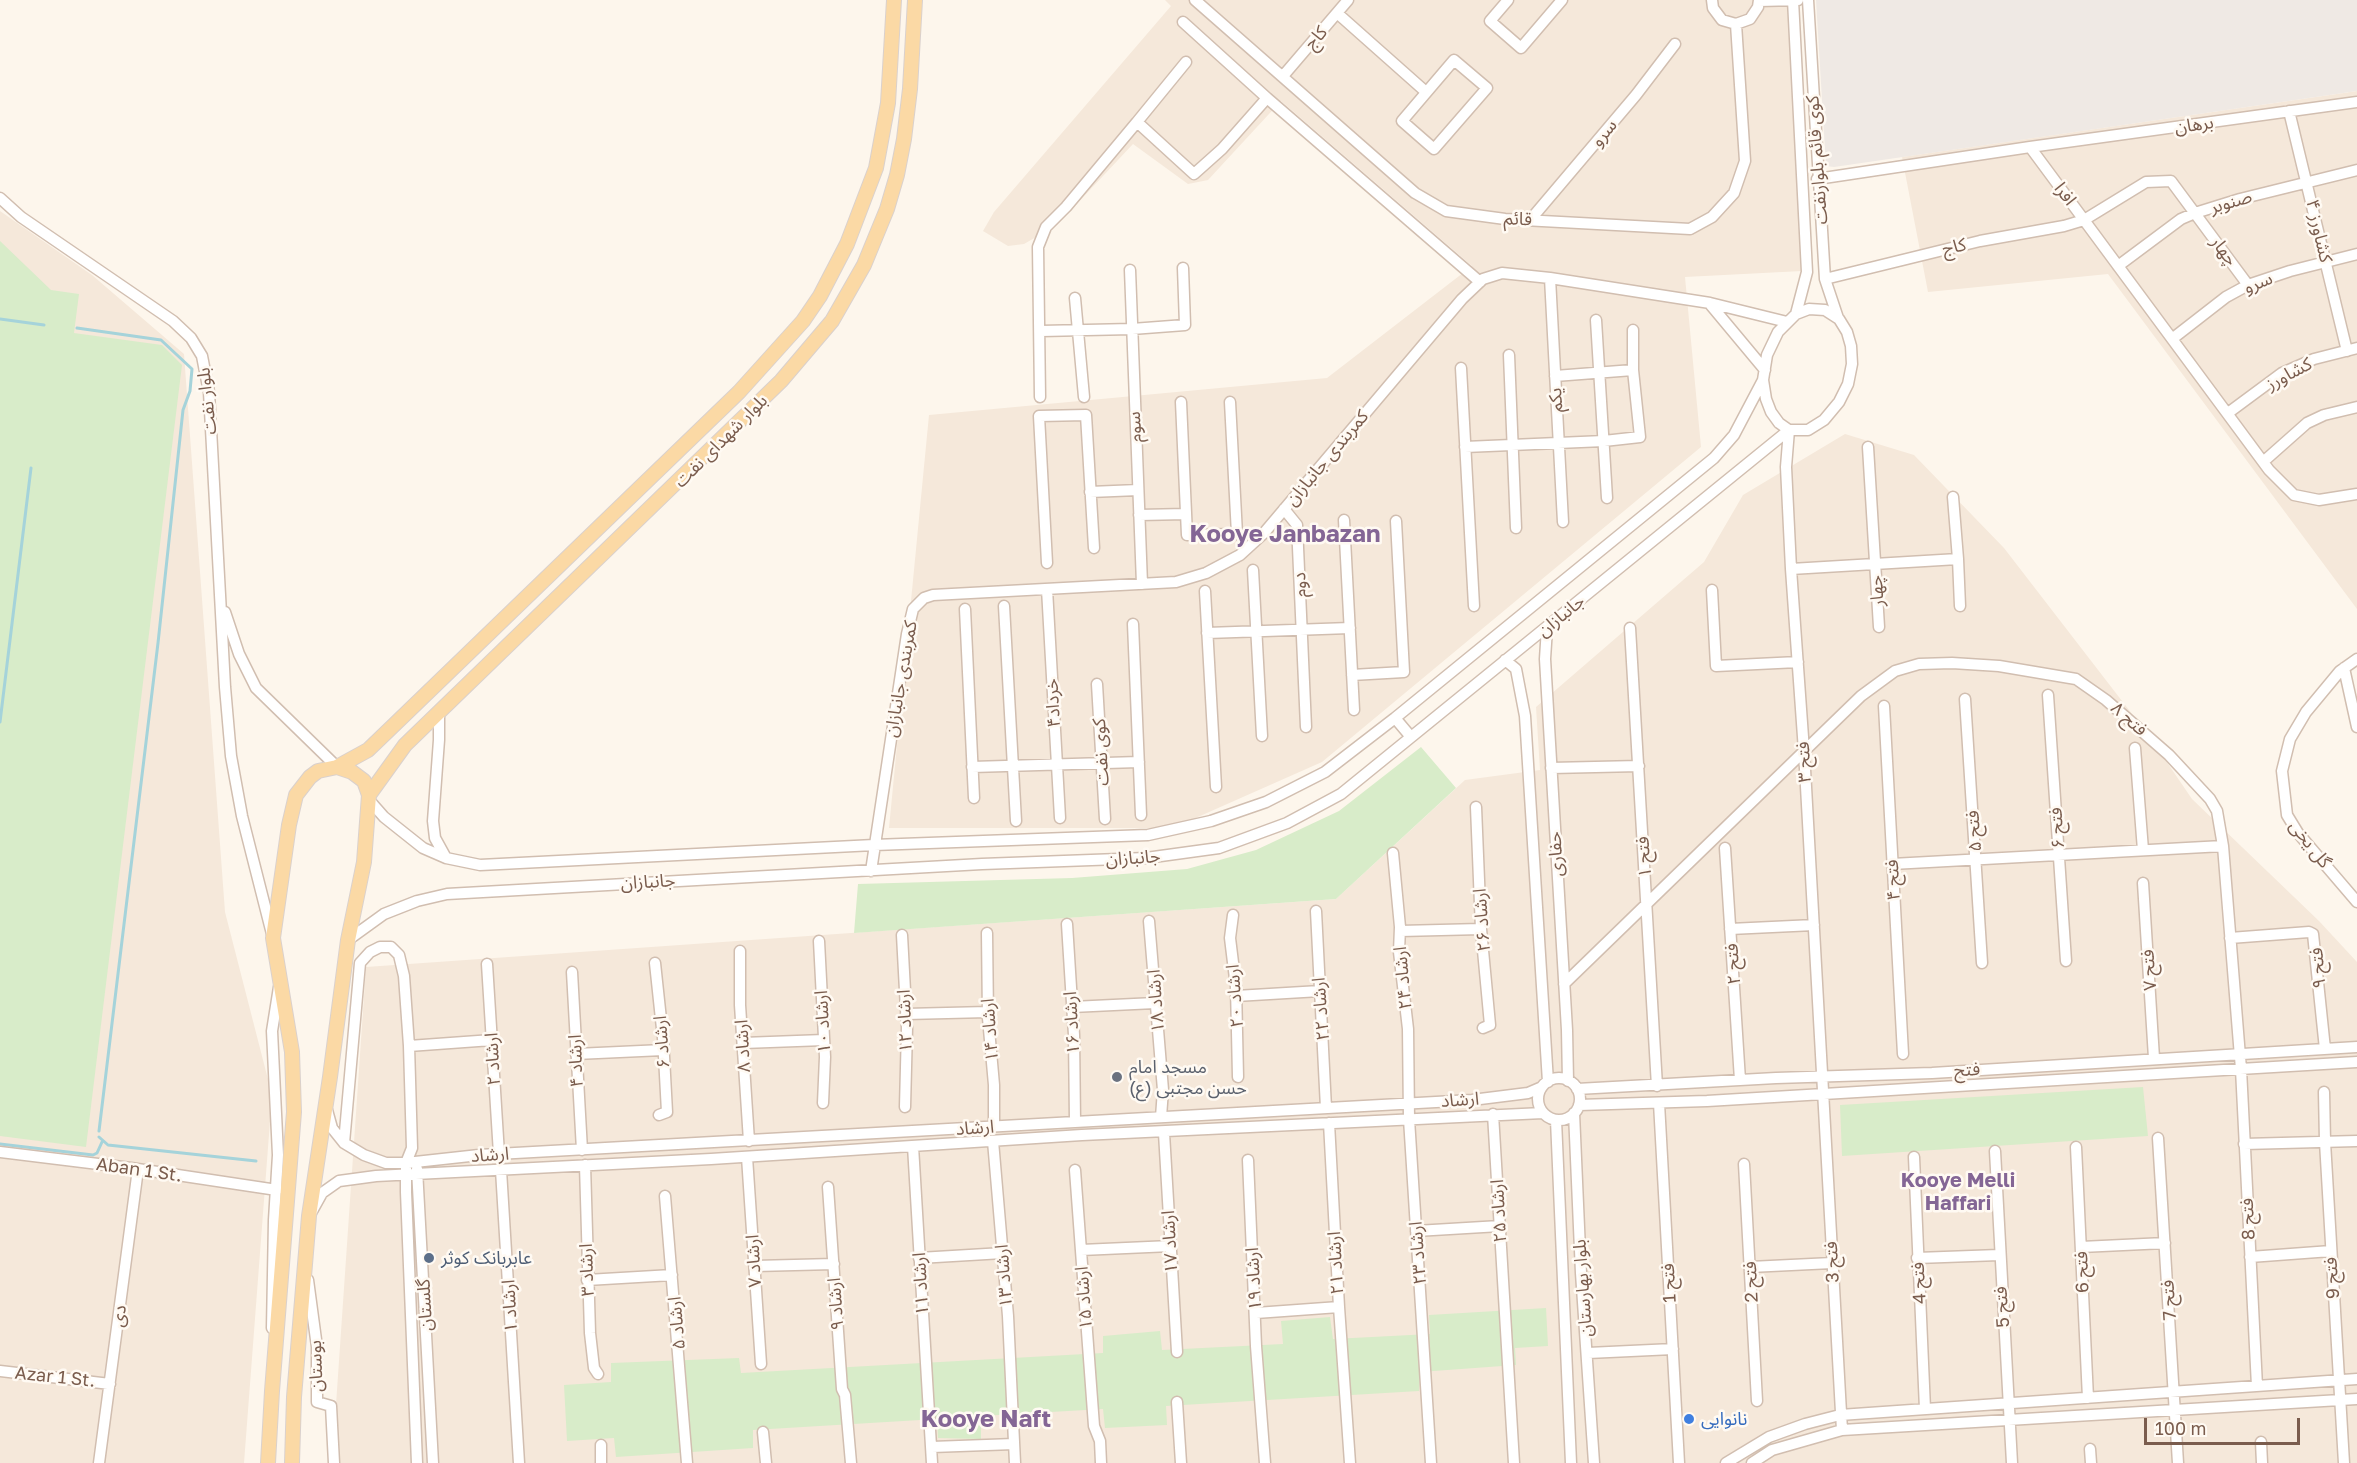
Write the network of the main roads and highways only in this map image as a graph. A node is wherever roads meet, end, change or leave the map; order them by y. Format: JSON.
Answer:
{"nodes":[{"id":1,"x":894,"y":0,"type":"edge"},
{"id":2,"x":915,"y":0,"type":"edge"},
{"id":3,"x":336,"y":767,"type":"junction"},
{"id":4,"x":369,"y":798,"type":"junction"},
{"id":5,"x":268,"y":1463,"type":"edge"},
{"id":6,"x":292,"y":1463,"type":"edge"}],
"edges":[{"from":1,"to":3,"type":"main road","name":"بلوار شهدای نفت"},
{"from":2,"to":4,"type":"main road","name":"بلوار شهدای نفت"},
{"from":3,"to":4,"type":"main road"},
{"from":3,"to":5,"type":"main road","name":"بلوار شهدای نفت"},
{"from":4,"to":6,"type":"main road"}]}
